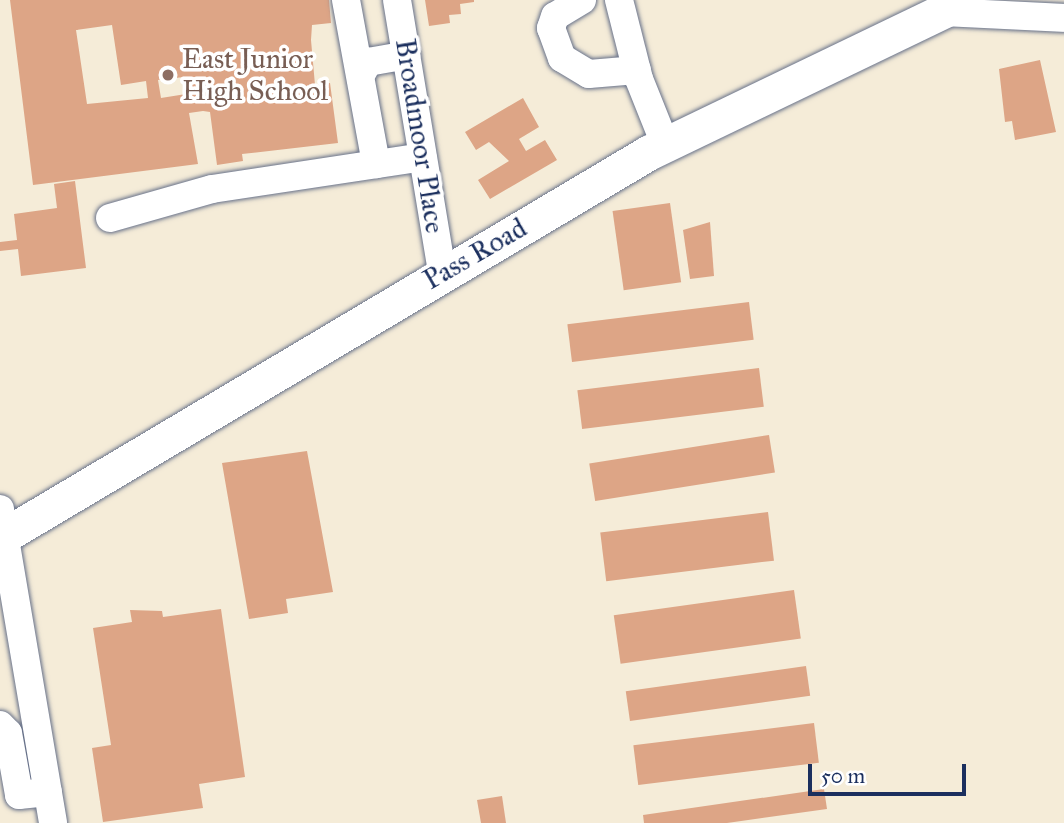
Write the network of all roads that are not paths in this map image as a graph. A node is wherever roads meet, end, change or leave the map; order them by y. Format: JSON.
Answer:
{"nodes":[{"id":1,"x":346,"y":0,"type":"edge"},
{"id":2,"x":397,"y":0,"type":"edge"},
{"id":3,"x":582,"y":0,"type":"edge"},
{"id":4,"x":619,"y":0,"type":"edge"},
{"id":5,"x":954,"y":6,"type":"edge"},
{"id":6,"x":1064,"y":18,"type":"edge"},
{"id":7,"x":406,"y":55,"type":"junction"},
{"id":8,"x":637,"y":70,"type":"junction"},
{"id":9,"x":362,"y":73,"type":"junction"},
{"id":10,"x":665,"y":145,"type":"junction"},
{"id":11,"x":423,"y":157,"type":"junction"},
{"id":12,"x":376,"y":164,"type":"junction"},
{"id":13,"x":110,"y":218,"type":"dead end"},
{"id":14,"x":442,"y":272,"type":"junction"},
{"id":15,"x":1,"y":527,"type":"edge"},
{"id":16,"x":10,"y":655,"type":"edge"},
{"id":17,"x":0,"y":725,"type":"edge"},
{"id":18,"x":48,"y":792,"type":"junction"},
{"id":19,"x":53,"y":823,"type":"edge"}],
"edges":[{"from":1,"to":9,"type":"street"},
{"from":2,"to":7,"type":"street","name":"Broadmoor Place"},
{"from":3,"to":8,"type":"street"},
{"from":4,"to":8,"type":"street"},
{"from":5,"to":6,"type":"street"},
{"from":5,"to":10,"type":"main road","name":"Pass Road"},
{"from":7,"to":9,"type":"street"},
{"from":7,"to":11,"type":"street","name":"Broadmoor Place"},
{"from":8,"to":10,"type":"street"},
{"from":9,"to":12,"type":"street"},
{"from":10,"to":14,"type":"main road","name":"Pass Road"},
{"from":11,"to":12,"type":"street"},
{"from":11,"to":14,"type":"street","name":"Broadmoor Place"},
{"from":12,"to":13,"type":"street"},
{"from":14,"to":15,"type":"main road","name":"Pass Road"},
{"from":15,"to":16,"type":"street"},
{"from":16,"to":18,"type":"street"},
{"from":17,"to":18,"type":"street"},
{"from":18,"to":19,"type":"street"}]}
